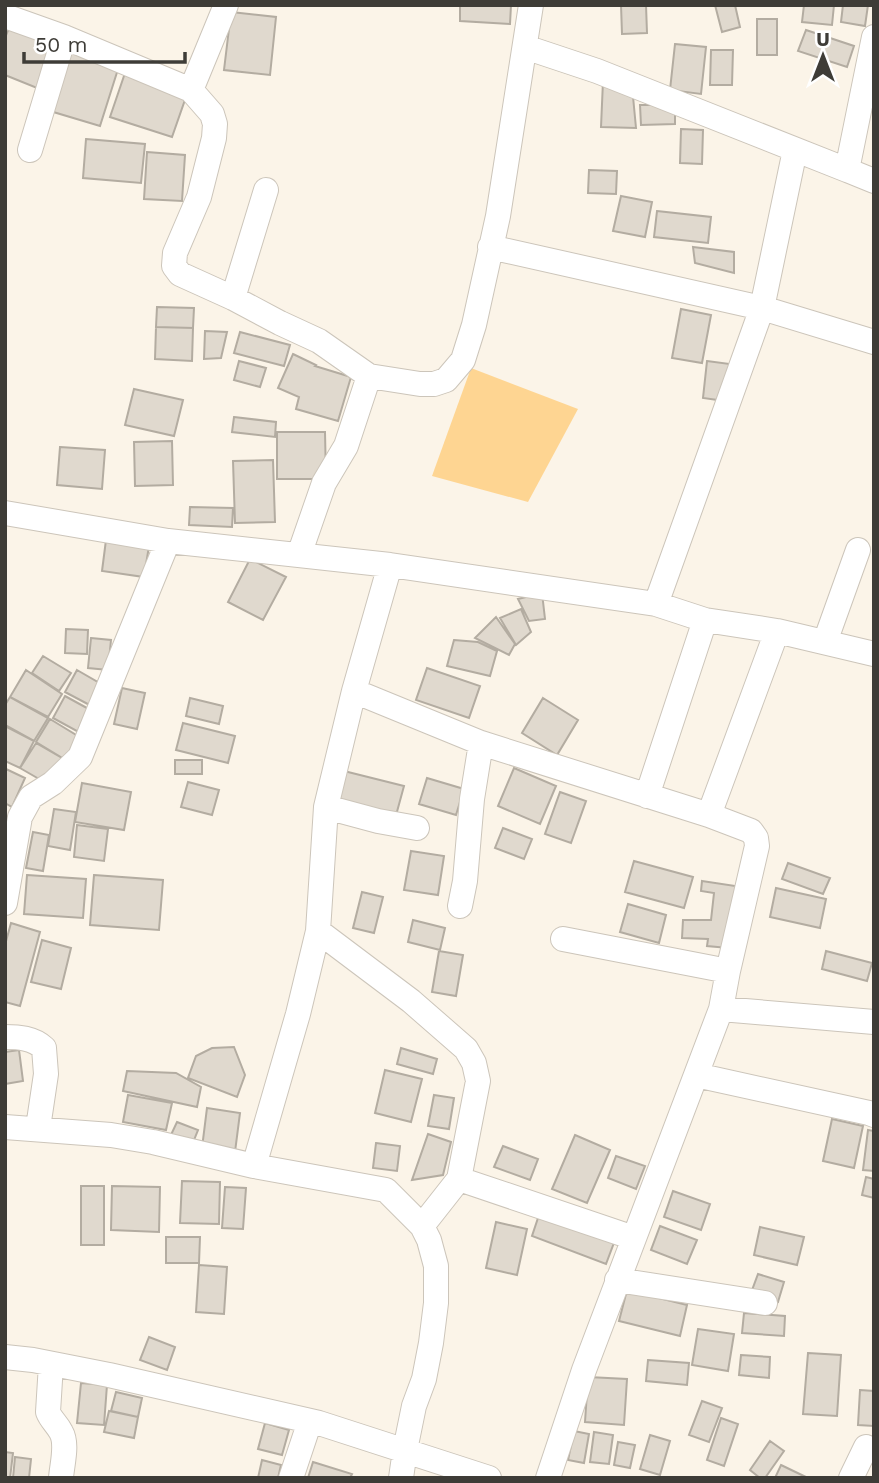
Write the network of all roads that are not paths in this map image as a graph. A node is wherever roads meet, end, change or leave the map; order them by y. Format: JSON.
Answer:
{"nodes":[{"id":1,"x":226,"y":5,"type":"edge"},
{"id":2,"x":531,"y":5,"type":"edge"},
{"id":3,"x":5,"y":16,"type":"edge"},
{"id":4,"x":64,"y":37,"type":"junction"},
{"id":5,"x":874,"y":37,"type":"edge"},
{"id":6,"x":524,"y":47,"type":"junction"},
{"id":7,"x":191,"y":90,"type":"junction"},
{"id":8,"x":30,"y":150,"type":"dead end"},
{"id":9,"x":795,"y":150,"type":"junction"},
{"id":10,"x":847,"y":170,"type":"junction"},
{"id":11,"x":874,"y":181,"type":"edge"},
{"id":12,"x":266,"y":190,"type":"dead end"},
{"id":13,"x":490,"y":247,"type":"junction"},
{"id":14,"x":233,"y":298,"type":"junction"},
{"id":15,"x":762,"y":308,"type":"junction"},
{"id":16,"x":874,"y":342,"type":"edge"},
{"id":17,"x":369,"y":376,"type":"junction"},
{"id":18,"x":5,"y":513,"type":"edge"},
{"id":19,"x":168,"y":541,"type":"junction"},
{"id":20,"x":858,"y":550,"type":"dead end"},
{"id":21,"x":299,"y":555,"type":"junction"},
{"id":22,"x":390,"y":565,"type":"junction"},
{"id":23,"x":656,"y":604,"type":"junction"},
{"id":24,"x":705,"y":620,"type":"junction"},
{"id":25,"x":777,"y":631,"type":"junction"},
{"id":26,"x":825,"y":642,"type":"junction"},
{"id":27,"x":874,"y":654,"type":"edge"},
{"id":28,"x":354,"y":691,"type":"junction"},
{"id":29,"x":481,"y":743,"type":"junction"},
{"id":30,"x":647,"y":796,"type":"junction"},
{"id":31,"x":326,"y":807,"type":"junction"},
{"id":32,"x":709,"y":816,"type":"junction"},
{"id":33,"x":416,"y":828,"type":"dead end"},
{"id":34,"x":5,"y":903,"type":"edge"},
{"id":35,"x":460,"y":905,"type":"dead end"},
{"id":36,"x":318,"y":931,"type":"junction"},
{"id":37,"x":563,"y":939,"type":"dead end"},
{"id":38,"x":728,"y":971,"type":"junction"},
{"id":39,"x":721,"y":1009,"type":"junction"},
{"id":40,"x":874,"y":1022,"type":"edge"},
{"id":41,"x":5,"y":1037,"type":"edge"},
{"id":42,"x":696,"y":1075,"type":"junction"},
{"id":43,"x":874,"y":1115,"type":"edge"},
{"id":44,"x":5,"y":1127,"type":"edge"},
{"id":45,"x":42,"y":1129,"type":"junction"},
{"id":46,"x":254,"y":1166,"type":"junction"},
{"id":47,"x":459,"y":1179,"type":"junction"},
{"id":48,"x":422,"y":1226,"type":"junction"},
{"id":49,"x":634,"y":1238,"type":"junction"},
{"id":50,"x":617,"y":1280,"type":"junction"},
{"id":51,"x":765,"y":1303,"type":"dead end"},
{"id":52,"x":5,"y":1357,"type":"edge"},
{"id":53,"x":51,"y":1364,"type":"junction"},
{"id":54,"x":310,"y":1421,"type":"junction"},
{"id":55,"x":866,"y":1447,"type":"dead end"},
{"id":56,"x":405,"y":1450,"type":"junction"},
{"id":57,"x":61,"y":1478,"type":"edge"},
{"id":58,"x":291,"y":1478,"type":"edge"},
{"id":59,"x":401,"y":1478,"type":"edge"},
{"id":60,"x":489,"y":1478,"type":"edge"},
{"id":61,"x":548,"y":1478,"type":"edge"},
{"id":62,"x":851,"y":1478,"type":"edge"}],
"edges":[{"from":1,"to":7,"type":"street"},
{"from":2,"to":6,"type":"street"},
{"from":3,"to":4,"type":"street"},
{"from":4,"to":7,"type":"street"},
{"from":4,"to":8,"type":"street"},
{"from":5,"to":10,"type":"street"},
{"from":6,"to":9,"type":"street"},
{"from":6,"to":13,"type":"street"},
{"from":7,"to":14,"type":"street"},
{"from":9,"to":10,"type":"street"},
{"from":9,"to":15,"type":"street"},
{"from":10,"to":11,"type":"street"},
{"from":12,"to":14,"type":"street"},
{"from":13,"to":15,"type":"street"},
{"from":13,"to":17,"type":"street"},
{"from":14,"to":17,"type":"street"},
{"from":15,"to":16,"type":"street"},
{"from":15,"to":23,"type":"street"},
{"from":17,"to":21,"type":"street"},
{"from":18,"to":19,"type":"street"},
{"from":19,"to":21,"type":"street"},
{"from":19,"to":34,"type":"street"},
{"from":20,"to":26,"type":"street"},
{"from":21,"to":22,"type":"street"},
{"from":22,"to":23,"type":"street"},
{"from":22,"to":28,"type":"street"},
{"from":23,"to":24,"type":"street"},
{"from":24,"to":25,"type":"street"},
{"from":24,"to":30,"type":"street"},
{"from":25,"to":26,"type":"street"},
{"from":25,"to":32,"type":"street"},
{"from":26,"to":27,"type":"street"},
{"from":28,"to":29,"type":"street"},
{"from":28,"to":31,"type":"street"},
{"from":29,"to":30,"type":"street"},
{"from":29,"to":35,"type":"street"},
{"from":30,"to":32,"type":"street"},
{"from":31,"to":33,"type":"street"},
{"from":31,"to":36,"type":"street"},
{"from":32,"to":38,"type":"street"},
{"from":36,"to":46,"type":"street"},
{"from":36,"to":47,"type":"street"},
{"from":37,"to":38,"type":"street"},
{"from":38,"to":39,"type":"street"},
{"from":39,"to":40,"type":"street"},
{"from":39,"to":42,"type":"street"},
{"from":41,"to":45,"type":"street"},
{"from":42,"to":43,"type":"street"},
{"from":42,"to":49,"type":"street"},
{"from":44,"to":45,"type":"street"},
{"from":45,"to":46,"type":"street"},
{"from":46,"to":48,"type":"street"},
{"from":47,"to":48,"type":"street"},
{"from":47,"to":49,"type":"street"},
{"from":48,"to":56,"type":"street"},
{"from":49,"to":50,"type":"street"},
{"from":50,"to":51,"type":"street"},
{"from":50,"to":61,"type":"street"},
{"from":52,"to":53,"type":"street"},
{"from":53,"to":54,"type":"street"},
{"from":53,"to":57,"type":"street"},
{"from":54,"to":56,"type":"street"},
{"from":54,"to":58,"type":"street"},
{"from":55,"to":62,"type":"street"},
{"from":56,"to":59,"type":"street"},
{"from":56,"to":60,"type":"street"}]}
